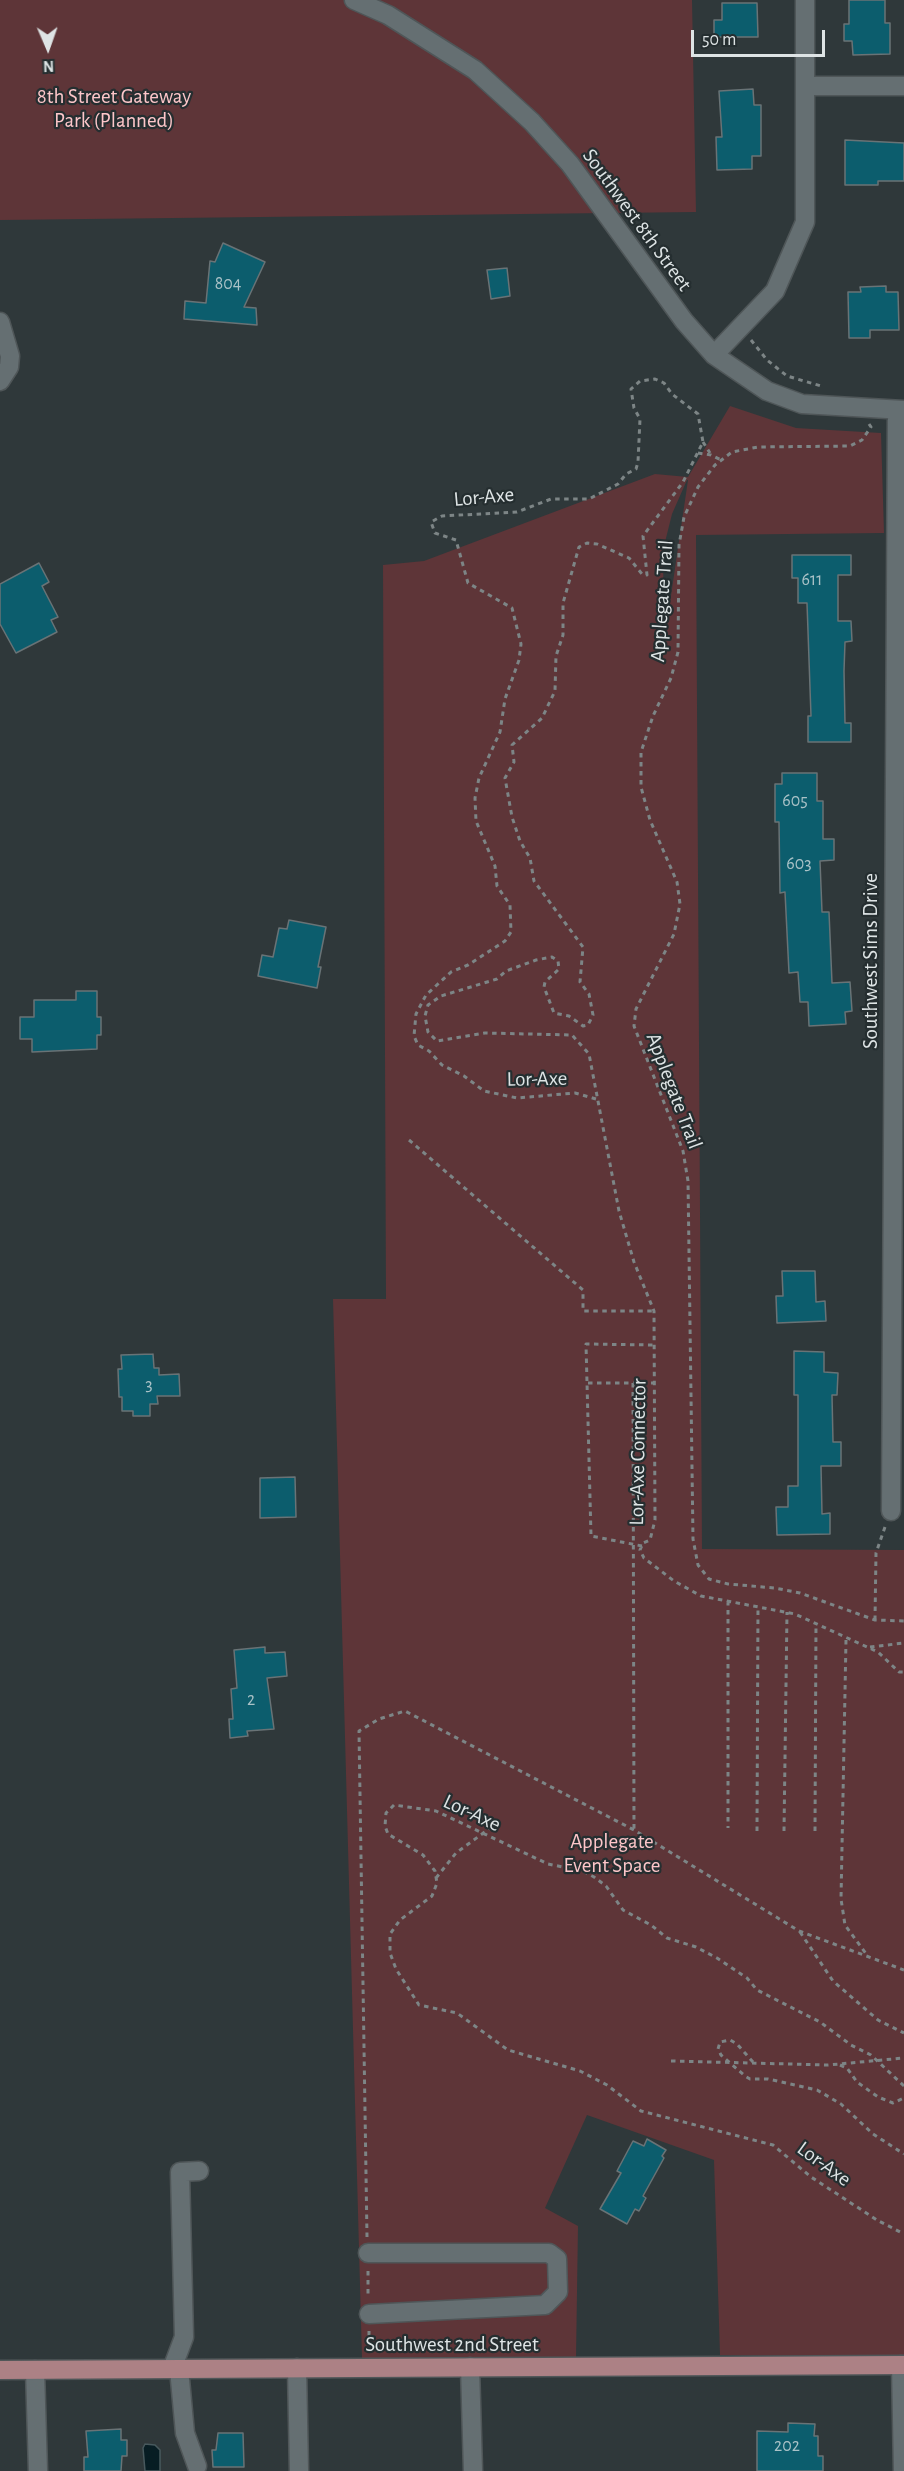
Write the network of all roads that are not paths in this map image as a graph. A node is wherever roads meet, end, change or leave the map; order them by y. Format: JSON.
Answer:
{"nodes":[{"id":1,"x":354,"y":0,"type":"edge"},
{"id":2,"x":805,"y":0,"type":"edge"},
{"id":3,"x":807,"y":86,"type":"junction"},
{"id":4,"x":904,"y":86,"type":"edge"},
{"id":5,"x":0,"y":322,"type":"edge"},
{"id":6,"x":714,"y":355,"type":"junction"},
{"id":7,"x":0,"y":381,"type":"edge"},
{"id":8,"x":901,"y":410,"type":"edge"},
{"id":9,"x":899,"y":955,"type":"edge"},
{"id":10,"x":891,"y":1511,"type":"road end"},
{"id":11,"x":199,"y":2171,"type":"dead end"},
{"id":12,"x":368,"y":2253,"type":"road end"},
{"id":13,"x":369,"y":2314,"type":"road end"},
{"id":14,"x":902,"y":2365,"type":"edge"},
{"id":15,"x":470,"y":2367,"type":"junction"},
{"id":16,"x":297,"y":2368,"type":"junction"},
{"id":17,"x":176,"y":2369,"type":"junction"},
{"id":18,"x":0,"y":2370,"type":"edge"},
{"id":19,"x":35,"y":2370,"type":"junction"},
{"id":20,"x":197,"y":2466,"type":"dead end"},
{"id":21,"x":38,"y":2471,"type":"edge"},
{"id":22,"x":298,"y":2471,"type":"edge"},
{"id":23,"x":473,"y":2471,"type":"edge"},
{"id":24,"x":903,"y":2471,"type":"edge"}],
"edges":[{"from":1,"to":6,"type":"street","name":"Southwest 8th Street"},
{"from":2,"to":3,"type":"street"},
{"from":3,"to":4,"type":"street"},
{"from":3,"to":6,"type":"street"},
{"from":5,"to":7,"type":"street"},
{"from":6,"to":8,"type":"street","name":"Southwest 8th Street"},
{"from":8,"to":9,"type":"street","name":"Southwest Sims Drive"},
{"from":9,"to":10,"type":"street","name":"Southwest Sims Drive"},
{"from":11,"to":17,"type":"street"},
{"from":12,"to":13,"type":"street"},
{"from":14,"to":15,"type":"main road","name":"Southwest 2nd Street"},
{"from":14,"to":24,"type":"street"},
{"from":15,"to":16,"type":"main road","name":"Southwest 2nd Street"},
{"from":15,"to":23,"type":"street"},
{"from":16,"to":17,"type":"main road","name":"Southwest 2nd Street"},
{"from":16,"to":22,"type":"street"},
{"from":17,"to":19,"type":"main road","name":"Southwest 2nd Street"},
{"from":17,"to":20,"type":"street"},
{"from":18,"to":19,"type":"main road","name":"Southwest 2nd Street"},
{"from":19,"to":21,"type":"street"}]}
